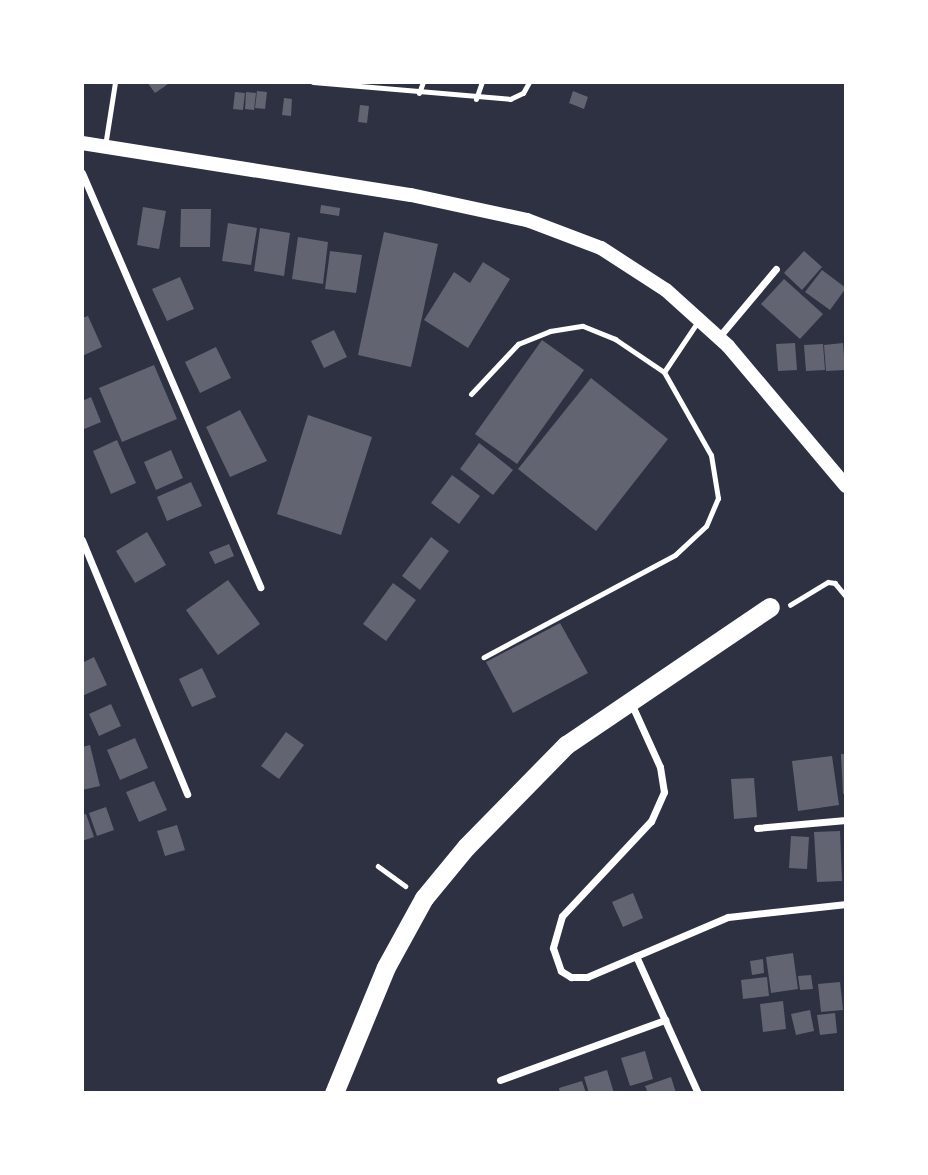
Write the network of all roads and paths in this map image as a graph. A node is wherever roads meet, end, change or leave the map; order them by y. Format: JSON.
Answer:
{"nodes":[{"id":1,"x":115,"y":82,"type":"edge"},
{"id":2,"x":313,"y":82,"type":"edge"},
{"id":3,"x":423,"y":82,"type":"edge"},
{"id":4,"x":482,"y":82,"type":"edge"},
{"id":5,"x":529,"y":82,"type":"edge"},
{"id":6,"x":351,"y":84,"type":"edge"},
{"id":7,"x":419,"y":93,"type":"junction"},
{"id":8,"x":476,"y":99,"type":"junction"},
{"id":9,"x":82,"y":143,"type":"edge"},
{"id":10,"x":105,"y":146,"type":"junction"},
{"id":11,"x":82,"y":173,"type":"edge"},
{"id":12,"x":776,"y":269,"type":"dead end"},
{"id":13,"x":699,"y":320,"type":"junction"},
{"id":14,"x":718,"y":338,"type":"junction"},
{"id":15,"x":664,"y":372,"type":"junction"},
{"id":16,"x":471,"y":394,"type":"dead end"},
{"id":17,"x":846,"y":486,"type":"edge"},
{"id":18,"x":82,"y":540,"type":"edge"},
{"id":19,"x":260,"y":587,"type":"dead end"},
{"id":20,"x":846,"y":596,"type":"edge"},
{"id":21,"x":770,"y":607,"type":"joint"},
{"id":22,"x":484,"y":656,"type":"dead end"},
{"id":23,"x":631,"y":702,"type":"junction"},
{"id":24,"x":187,"y":794,"type":"dead end"},
{"id":25,"x":846,"y":820,"type":"edge"},
{"id":26,"x":757,"y":828,"type":"dead end"},
{"id":27,"x":378,"y":866,"type":"dead end"},
{"id":28,"x":424,"y":898,"type":"junction"},
{"id":29,"x":846,"y":904,"type":"edge"},
{"id":30,"x":636,"y":956,"type":"junction"},
{"id":31,"x":665,"y":1020,"type":"junction"},
{"id":32,"x":500,"y":1080,"type":"dead end"},
{"id":33,"x":334,"y":1093,"type":"edge"},
{"id":34,"x":698,"y":1093,"type":"edge"}],
"edges":[{"from":1,"to":10,"type":"lane"},
{"from":2,"to":6,"type":"lane"},
{"from":3,"to":7,"type":"lane"},
{"from":4,"to":8,"type":"lane"},
{"from":5,"to":8,"type":"lane"},
{"from":6,"to":7,"type":"lane"},
{"from":7,"to":8,"type":"lane"},
{"from":9,"to":10,"type":"main road"},
{"from":10,"to":13,"type":"main road"},
{"from":11,"to":19,"type":"street"},
{"from":12,"to":14,"type":"street"},
{"from":13,"to":14,"type":"main road"},
{"from":13,"to":15,"type":"lane"},
{"from":14,"to":17,"type":"main road"},
{"from":15,"to":16,"type":"lane"},
{"from":15,"to":22,"type":"lane"},
{"from":18,"to":24,"type":"street"},
{"from":20,"to":21,"type":"path"},
{"from":21,"to":23,"type":"highway"},
{"from":23,"to":28,"type":"highway"},
{"from":23,"to":30,"type":"street"},
{"from":25,"to":26,"type":"street"},
{"from":27,"to":28,"type":"path"},
{"from":28,"to":33,"type":"highway"},
{"from":29,"to":30,"type":"street"},
{"from":30,"to":31,"type":"street"},
{"from":31,"to":32,"type":"street"},
{"from":31,"to":34,"type":"street"}]}
